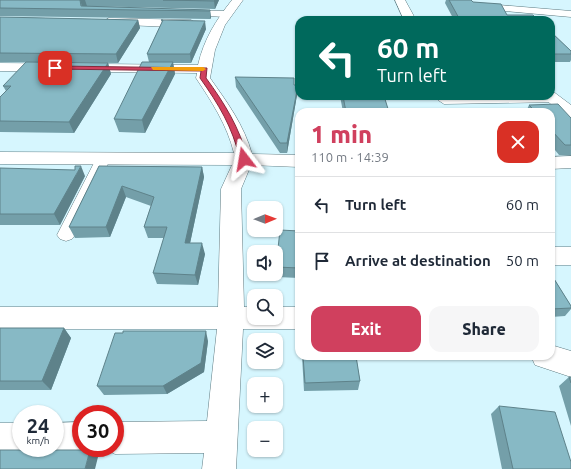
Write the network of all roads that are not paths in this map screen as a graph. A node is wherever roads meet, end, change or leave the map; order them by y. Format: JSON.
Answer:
{"nodes":[{"id":1,"x":238,"y":0,"type":"edge"},
{"id":2,"x":400,"y":0,"type":"edge"},
{"id":3,"x":474,"y":3,"type":"edge"},
{"id":4,"x":179,"y":12,"type":"edge"},
{"id":5,"x":570,"y":15,"type":"edge"},
{"id":6,"x":408,"y":16,"type":"edge"},
{"id":7,"x":480,"y":16,"type":"edge"},
{"id":8,"x":223,"y":19,"type":"junction"},
{"id":9,"x":94,"y":22,"type":"edge"},
{"id":10,"x":0,"y":67,"type":"edge"},
{"id":11,"x":205,"y":69,"type":"junction"},
{"id":12,"x":519,"y":100,"type":"edge"},
{"id":13,"x":562,"y":105,"type":"edge"},
{"id":14,"x":0,"y":158,"type":"edge"},
{"id":15,"x":103,"y":159,"type":"junction"},
{"id":16,"x":244,"y":159,"type":"junction"},
{"id":17,"x":295,"y":162,"type":"edge"},
{"id":18,"x":66,"y":235,"type":"dead end"},
{"id":19,"x":555,"y":256,"type":"edge"},
{"id":20,"x":571,"y":256,"type":"edge"},
{"id":21,"x":0,"y":318,"type":"edge"},
{"id":22,"x":295,"y":318,"type":"edge"},
{"id":23,"x":231,"y":319,"type":"junction"},
{"id":24,"x":555,"y":359,"type":"edge"},
{"id":25,"x":571,"y":364,"type":"edge"},
{"id":26,"x":220,"y":437,"type":"junction"},
{"id":27,"x":124,"y":438,"type":"edge"},
{"id":28,"x":0,"y":439,"type":"edge"},
{"id":29,"x":12,"y":439,"type":"edge"},
{"id":30,"x":219,"y":469,"type":"edge"}],
"edges":[{"from":1,"to":8,"type":"street"},
{"from":2,"to":6,"type":"street"},
{"from":3,"to":5,"type":"street"},
{"from":3,"to":7,"type":"street"},
{"from":4,"to":8,"type":"lane"},
{"from":8,"to":9,"type":"street"},
{"from":8,"to":11,"type":"street"},
{"from":10,"to":11,"type":"street"},
{"from":11,"to":16,"type":"street"},
{"from":12,"to":13,"type":"lane"},
{"from":14,"to":15,"type":"street"},
{"from":15,"to":16,"type":"street"},
{"from":15,"to":18,"type":"lane"},
{"from":16,"to":17,"type":"street"},
{"from":16,"to":23,"type":"street"},
{"from":19,"to":20,"type":"street"},
{"from":21,"to":23,"type":"street"},
{"from":22,"to":23,"type":"street"},
{"from":23,"to":26,"type":"street"},
{"from":24,"to":25,"type":"street"},
{"from":26,"to":27,"type":"street"},
{"from":26,"to":30,"type":"street"},
{"from":28,"to":29,"type":"street"}]}
